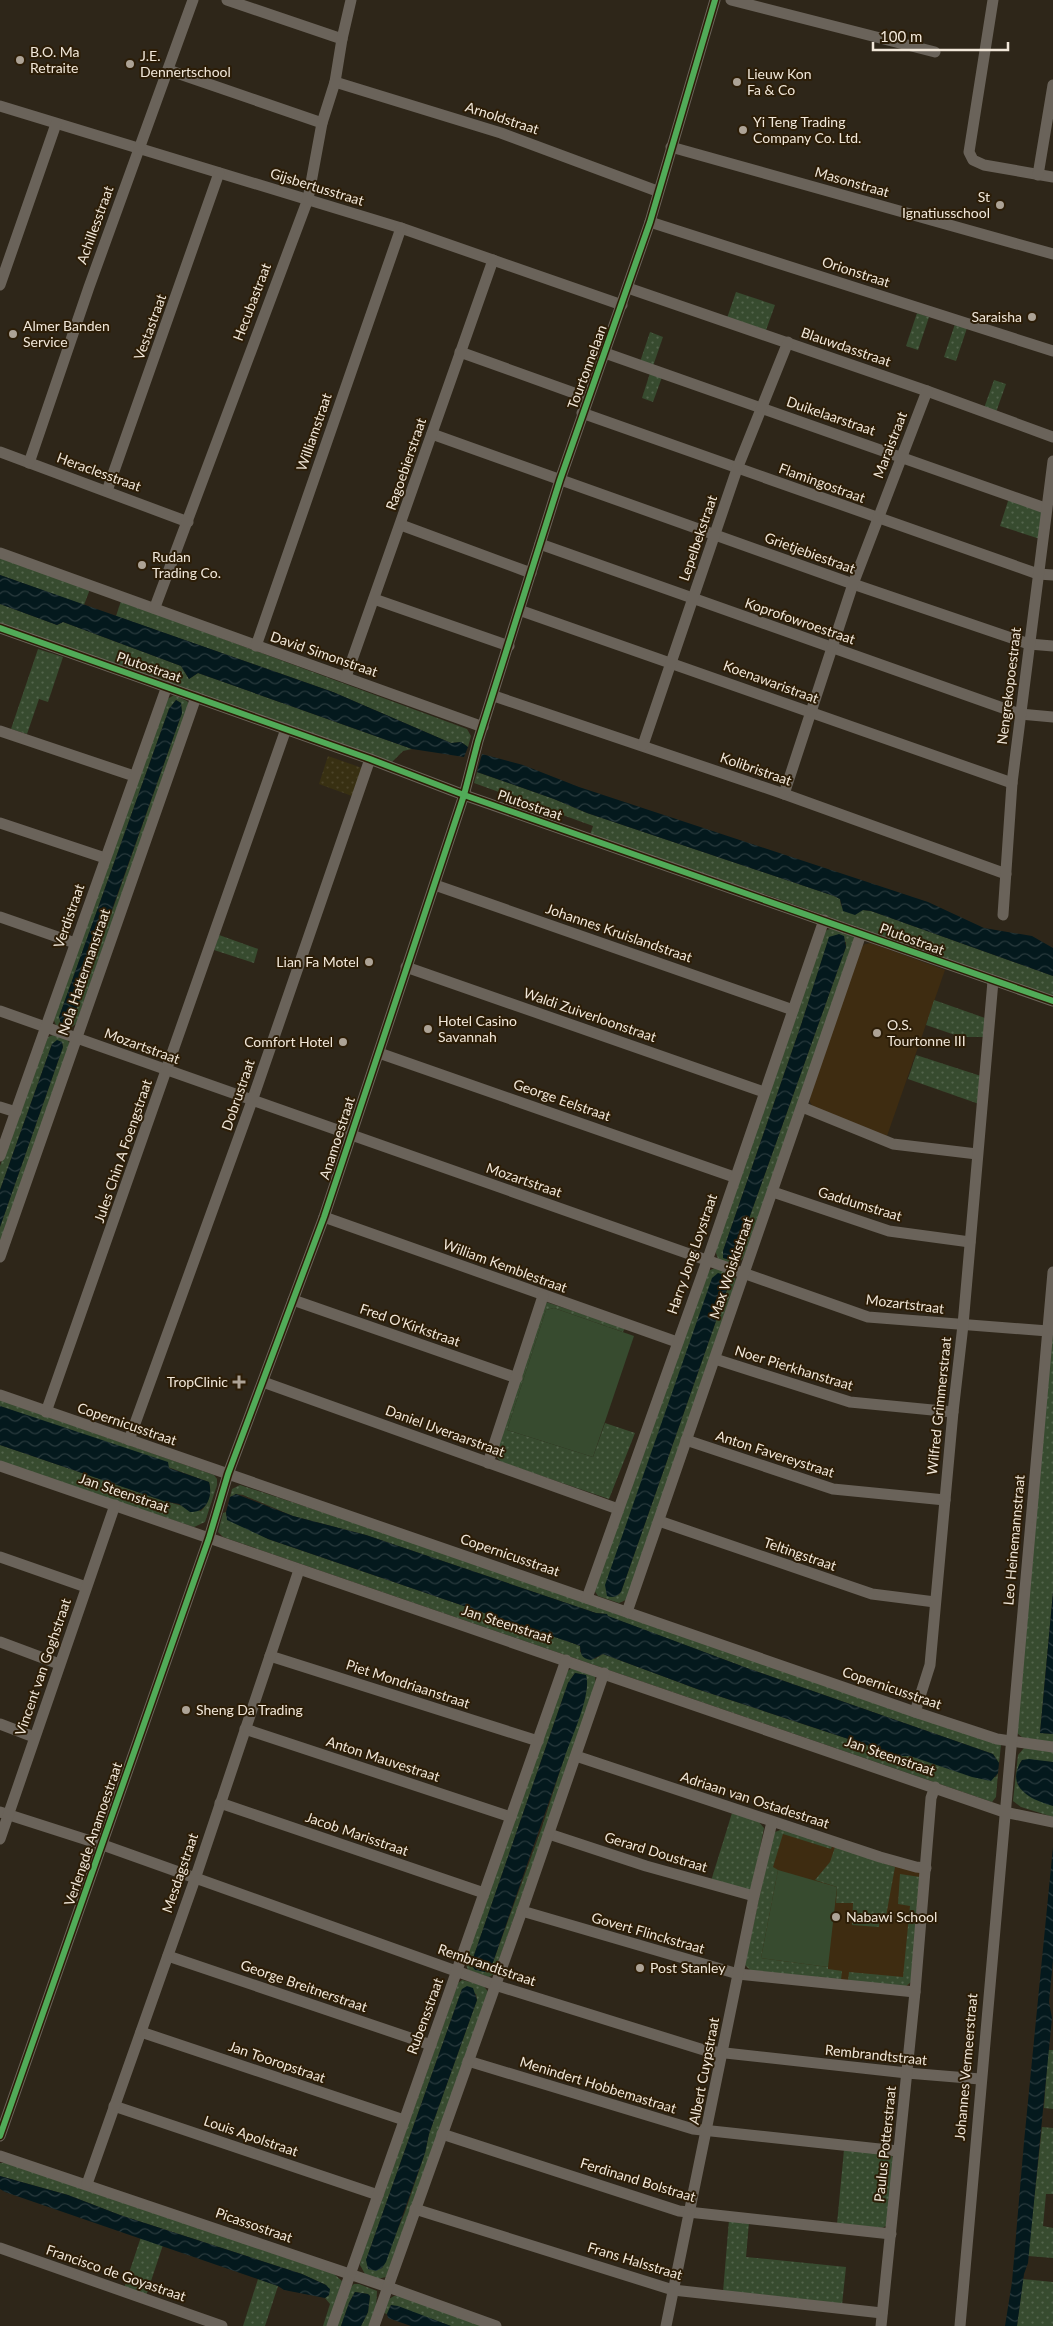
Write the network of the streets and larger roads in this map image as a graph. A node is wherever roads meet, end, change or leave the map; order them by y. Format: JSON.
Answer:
{"nodes":[{"id":1,"x":194,"y":0,"type":"edge"},
{"id":2,"x":227,"y":0,"type":"edge"},
{"id":3,"x":352,"y":0,"type":"edge"},
{"id":4,"x":715,"y":0,"type":"edge"},
{"id":5,"x":731,"y":0,"type":"edge"},
{"id":6,"x":993,"y":0,"type":"edge"},
{"id":7,"x":342,"y":39,"type":"junction"},
{"id":8,"x":935,"y":52,"type":"dead end"},
{"id":9,"x":168,"y":70,"type":"junction"},
{"id":10,"x":335,"y":82,"type":"junction"},
{"id":11,"x":1053,"y":85,"type":"edge"},
{"id":12,"x":0,"y":106,"type":"edge"},
{"id":13,"x":322,"y":123,"type":"junction"},
{"id":14,"x":56,"y":124,"type":"junction"},
{"id":15,"x":671,"y":146,"type":"junction"},
{"id":16,"x":139,"y":148,"type":"junction"},
{"id":17,"x":219,"y":173,"type":"junction"},
{"id":18,"x":1038,"y":175,"type":"junction"},
{"id":19,"x":1053,"y":177,"type":"edge"},
{"id":20,"x":657,"y":191,"type":"junction"},
{"id":21,"x":308,"y":199,"type":"junction"},
{"id":22,"x":650,"y":222,"type":"junction"},
{"id":23,"x":401,"y":228,"type":"junction"},
{"id":24,"x":1053,"y":254,"type":"edge"},
{"id":25,"x":493,"y":260,"type":"junction"},
{"id":26,"x":0,"y":285,"type":"edge"},
{"id":27,"x":628,"y":288,"type":"junction"},
{"id":28,"x":622,"y":305,"type":"junction"},
{"id":29,"x":788,"y":342,"type":"junction"},
{"id":30,"x":1053,"y":351,"type":"edge"},
{"id":31,"x":460,"y":352,"type":"junction"},
{"id":32,"x":606,"y":353,"type":"junction"},
{"id":33,"x":928,"y":391,"type":"junction"},
{"id":34,"x":588,"y":398,"type":"junction"},
{"id":35,"x":761,"y":407,"type":"junction"},
{"id":36,"x":582,"y":413,"type":"junction"},
{"id":37,"x":432,"y":434,"type":"junction"},
{"id":38,"x":1053,"y":437,"type":"edge"},
{"id":39,"x":0,"y":452,"type":"edge"},
{"id":40,"x":902,"y":457,"type":"junction"},
{"id":41,"x":1053,"y":461,"type":"edge"},
{"id":42,"x":29,"y":462,"type":"junction"},
{"id":43,"x":737,"y":469,"type":"junction"},
{"id":44,"x":560,"y":480,"type":"junction"},
{"id":45,"x":107,"y":491,"type":"junction"},
{"id":46,"x":1045,"y":508,"type":"junction"},
{"id":47,"x":878,"y":520,"type":"junction"},
{"id":48,"x":188,"y":522,"type":"junction"},
{"id":49,"x":401,"y":526,"type":"junction"},
{"id":50,"x":716,"y":536,"type":"junction"},
{"id":51,"x":540,"y":544,"type":"junction"},
{"id":52,"x":0,"y":553,"type":"edge"},
{"id":53,"x":531,"y":573,"type":"junction"},
{"id":54,"x":1038,"y":574,"type":"junction"},
{"id":55,"x":1053,"y":575,"type":"edge"},
{"id":56,"x":853,"y":584,"type":"junction"},
{"id":57,"x":374,"y":599,"type":"junction"},
{"id":58,"x":693,"y":599,"type":"junction"},
{"id":59,"x":155,"y":607,"type":"junction"},
{"id":60,"x":519,"y":610,"type":"junction"},
{"id":61,"x":0,"y":628,"type":"edge"},
{"id":62,"x":1029,"y":644,"type":"junction"},
{"id":63,"x":256,"y":646,"type":"junction"},
{"id":64,"x":509,"y":646,"type":"junction"},
{"id":65,"x":1053,"y":646,"type":"edge"},
{"id":66,"x":832,"y":648,"type":"junction"},
{"id":67,"x":671,"y":663,"type":"junction"},
{"id":68,"x":346,"y":677,"type":"junction"},
{"id":69,"x":167,"y":686,"type":"junction"},
{"id":70,"x":494,"y":696,"type":"junction"},
{"id":71,"x":196,"y":697,"type":"junction"},
{"id":72,"x":811,"y":712,"type":"junction"},
{"id":73,"x":1020,"y":714,"type":"junction"},
{"id":74,"x":1053,"y":717,"type":"edge"},
{"id":75,"x":483,"y":727,"type":"junction"},
{"id":76,"x":286,"y":729,"type":"junction"},
{"id":77,"x":0,"y":731,"type":"edge"},
{"id":78,"x":478,"y":741,"type":"joint"},
{"id":79,"x":643,"y":746,"type":"junction"},
{"id":80,"x":370,"y":759,"type":"junction"},
{"id":81,"x":134,"y":776,"type":"junction"},
{"id":82,"x":1012,"y":783,"type":"junction"},
{"id":83,"x":784,"y":794,"type":"junction"},
{"id":84,"x":464,"y":795,"type":"junction"},
{"id":85,"x":0,"y":822,"type":"edge"},
{"id":86,"x":105,"y":858,"type":"junction"},
{"id":87,"x":1006,"y":874,"type":"junction"},
{"id":88,"x":435,"y":885,"type":"junction"},
{"id":89,"x":1002,"y":915,"type":"dead end"},
{"id":90,"x":0,"y":917,"type":"edge"},
{"id":91,"x":824,"y":920,"type":"junction"},
{"id":92,"x":860,"y":934,"type":"junction"},
{"id":93,"x":75,"y":942,"type":"junction"},
{"id":94,"x":406,"y":967,"type":"junction"},
{"id":95,"x":993,"y":981,"type":"junction"},
{"id":96,"x":1053,"y":1001,"type":"edge"},
{"id":97,"x":793,"y":1010,"type":"junction"},
{"id":98,"x":0,"y":1011,"type":"edge"},
{"id":99,"x":46,"y":1027,"type":"junction"},
{"id":100,"x":77,"y":1038,"type":"junction"},
{"id":101,"x":379,"y":1053,"type":"junction"},
{"id":102,"x":167,"y":1071,"type":"junction"},
{"id":103,"x":764,"y":1092,"type":"junction"},
{"id":104,"x":252,"y":1101,"type":"junction"},
{"id":105,"x":0,"y":1106,"type":"edge"},
{"id":106,"x":802,"y":1107,"type":"junction"},
{"id":107,"x":16,"y":1112,"type":"junction"},
{"id":108,"x":350,"y":1135,"type":"junction"},
{"id":109,"x":977,"y":1154,"type":"junction"},
{"id":110,"x":0,"y":1156,"type":"edge"},
{"id":111,"x":734,"y":1177,"type":"junction"},
{"id":112,"x":773,"y":1192,"type":"junction"},
{"id":113,"x":324,"y":1217,"type":"junction"},
{"id":114,"x":970,"y":1242,"type":"junction"},
{"id":115,"x":0,"y":1257,"type":"edge"},
{"id":116,"x":707,"y":1261,"type":"junction"},
{"id":117,"x":1053,"y":1272,"type":"edge"},
{"id":118,"x":744,"y":1273,"type":"junction"},
{"id":119,"x":543,"y":1296,"type":"junction"},
{"id":120,"x":293,"y":1300,"type":"junction"},
{"id":121,"x":963,"y":1325,"type":"junction"},
{"id":122,"x":1048,"y":1331,"type":"junction"},
{"id":123,"x":677,"y":1342,"type":"junction"},
{"id":124,"x":715,"y":1359,"type":"junction"},
{"id":125,"x":517,"y":1378,"type":"junction"},
{"id":126,"x":263,"y":1382,"type":"junction"},
{"id":127,"x":0,"y":1395,"type":"edge"},
{"id":128,"x":46,"y":1412,"type":"junction"},
{"id":129,"x":953,"y":1412,"type":"junction"},
{"id":130,"x":129,"y":1440,"type":"junction"},
{"id":131,"x":686,"y":1440,"type":"junction"},
{"id":132,"x":488,"y":1462,"type":"junction"},
{"id":133,"x":0,"y":1466,"type":"edge"},
{"id":134,"x":228,"y":1474,"type":"junction"},
{"id":135,"x":945,"y":1500,"type":"junction"},
{"id":136,"x":115,"y":1505,"type":"junction"},
{"id":137,"x":618,"y":1509,"type":"junction"},
{"id":138,"x":659,"y":1521,"type":"junction"},
{"id":139,"x":209,"y":1538,"type":"junction"},
{"id":140,"x":0,"y":1556,"type":"edge"},
{"id":141,"x":299,"y":1570,"type":"junction"},
{"id":142,"x":86,"y":1587,"type":"junction"},
{"id":143,"x":587,"y":1598,"type":"junction"},
{"id":144,"x":935,"y":1602,"type":"junction"},
{"id":145,"x":627,"y":1612,"type":"junction"},
{"id":146,"x":0,"y":1642,"type":"edge"},
{"id":147,"x":270,"y":1656,"type":"junction"},
{"id":148,"x":566,"y":1660,"type":"junction"},
{"id":149,"x":59,"y":1664,"type":"junction"},
{"id":150,"x":604,"y":1674,"type":"junction"},
{"id":151,"x":915,"y":1712,"type":"junction"},
{"id":152,"x":0,"y":1724,"type":"edge"},
{"id":153,"x":245,"y":1729,"type":"junction"},
{"id":154,"x":34,"y":1736,"type":"junction"},
{"id":155,"x":538,"y":1741,"type":"junction"},
{"id":156,"x":1011,"y":1741,"type":"junction"},
{"id":157,"x":1053,"y":1747,"type":"edge"},
{"id":158,"x":576,"y":1756,"type":"junction"},
{"id":159,"x":934,"y":1787,"type":"junction"},
{"id":160,"x":220,"y":1803,"type":"junction"},
{"id":161,"x":1004,"y":1812,"type":"junction"},
{"id":162,"x":4,"y":1813,"type":"edge"},
{"id":163,"x":511,"y":1817,"type":"junction"},
{"id":164,"x":772,"y":1822,"type":"junction"},
{"id":165,"x":1053,"y":1822,"type":"edge"},
{"id":166,"x":549,"y":1834,"type":"junction"},
{"id":167,"x":0,"y":1838,"type":"edge"},
{"id":168,"x":103,"y":1845,"type":"junction"},
{"id":169,"x":926,"y":1868,"type":"junction"},
{"id":170,"x":195,"y":1879,"type":"junction"},
{"id":171,"x":484,"y":1893,"type":"junction"},
{"id":172,"x":754,"y":1896,"type":"junction"},
{"id":173,"x":522,"y":1911,"type":"junction"},
{"id":174,"x":168,"y":1956,"type":"junction"},
{"id":175,"x":457,"y":1971,"type":"junction"},
{"id":176,"x":738,"y":1974,"type":"junction"},
{"id":177,"x":495,"y":1985,"type":"junction"},
{"id":178,"x":915,"y":1992,"type":"junction"},
{"id":179,"x":141,"y":2032,"type":"junction"},
{"id":180,"x":430,"y":2045,"type":"junction"},
{"id":181,"x":722,"y":2054,"type":"junction"},
{"id":182,"x":468,"y":2061,"type":"junction"},
{"id":183,"x":907,"y":2073,"type":"junction"},
{"id":184,"x":980,"y":2079,"type":"junction"},
{"id":185,"x":114,"y":2106,"type":"junction"},
{"id":186,"x":404,"y":2120,"type":"junction"},
{"id":187,"x":707,"y":2132,"type":"junction"},
{"id":188,"x":442,"y":2134,"type":"junction"},
{"id":189,"x":0,"y":2136,"type":"edge"},
{"id":190,"x":898,"y":2151,"type":"junction"},
{"id":191,"x":0,"y":2156,"type":"edge"},
{"id":192,"x":87,"y":2184,"type":"junction"},
{"id":193,"x":378,"y":2195,"type":"junction"},
{"id":194,"x":415,"y":2209,"type":"junction"},
{"id":195,"x":690,"y":2212,"type":"junction"},
{"id":196,"x":891,"y":2234,"type":"junction"},
{"id":197,"x":0,"y":2248,"type":"edge"},
{"id":198,"x":351,"y":2275,"type":"junction"},
{"id":199,"x":388,"y":2287,"type":"junction"},
{"id":200,"x":673,"y":2290,"type":"junction"},
{"id":201,"x":882,"y":2313,"type":"junction"},
{"id":202,"x":222,"y":2326,"type":"edge"},
{"id":203,"x":332,"y":2326,"type":"edge"},
{"id":204,"x":374,"y":2326,"type":"edge"},
{"id":205,"x":496,"y":2326,"type":"edge"},
{"id":206,"x":666,"y":2326,"type":"edge"},
{"id":207,"x":881,"y":2326,"type":"edge"},
{"id":208,"x":960,"y":2326,"type":"edge"}],
"edges":[{"from":1,"to":9,"type":"street","name":"Achillesstraat"},
{"from":2,"to":7,"type":"street"},
{"from":3,"to":7,"type":"street","name":"Hecubastraat"},
{"from":4,"to":15,"type":"street","name":"Tourtonnelaan"},
{"from":5,"to":8,"type":"street"},
{"from":6,"to":18,"type":"street"},
{"from":7,"to":10,"type":"street","name":"Hecubastraat"},
{"from":9,"to":13,"type":"street"},
{"from":9,"to":16,"type":"street","name":"Achillesstraat"},
{"from":10,"to":13,"type":"street","name":"Hecubastraat"},
{"from":10,"to":20,"type":"street","name":"Arnoldstraat"},
{"from":11,"to":18,"type":"street"},
{"from":12,"to":14,"type":"street","name":"Gijsbertusstraat"},
{"from":13,"to":21,"type":"street","name":"Hecubastraat"},
{"from":14,"to":16,"type":"street","name":"Gijsbertusstraat"},
{"from":14,"to":26,"type":"street"},
{"from":15,"to":20,"type":"street","name":"Tourtonnelaan"},
{"from":15,"to":24,"type":"street","name":"Masonstraat"},
{"from":16,"to":17,"type":"street","name":"Gijsbertusstraat"},
{"from":16,"to":42,"type":"street","name":"Achillesstraat"},
{"from":17,"to":21,"type":"street","name":"Gijsbertusstraat"},
{"from":17,"to":45,"type":"street","name":"Vestastraat"},
{"from":18,"to":19,"type":"street"},
{"from":20,"to":22,"type":"street","name":"Tourtonnelaan"},
{"from":21,"to":23,"type":"street","name":"Gijsbertusstraat"},
{"from":21,"to":48,"type":"street","name":"Hecubastraat"},
{"from":22,"to":27,"type":"street","name":"Tourtonnelaan"},
{"from":22,"to":30,"type":"street","name":"Orionstraat"},
{"from":23,"to":25,"type":"street","name":"Gijsbertusstraat"},
{"from":23,"to":63,"type":"street","name":"Williamstraat"},
{"from":25,"to":28,"type":"street","name":"Gijsbertusstraat"},
{"from":25,"to":31,"type":"street","name":"Ragoebierstraat"},
{"from":27,"to":28,"type":"street","name":"Tourtonnelaan"},
{"from":27,"to":29,"type":"street","name":"Blauwdasstraat"},
{"from":28,"to":32,"type":"street","name":"Tourtonnelaan"},
{"from":29,"to":33,"type":"street","name":"Blauwdasstraat"},
{"from":29,"to":35,"type":"street","name":"Lepelbekstraat"},
{"from":31,"to":34,"type":"street"},
{"from":31,"to":37,"type":"street","name":"Ragoebierstraat"},
{"from":32,"to":34,"type":"street","name":"Tourtonnelaan"},
{"from":32,"to":35,"type":"street","name":"Duikelaarstraat"},
{"from":33,"to":38,"type":"street","name":"Blauwdasstraat"},
{"from":33,"to":40,"type":"street","name":"Maraistraat"},
{"from":34,"to":36,"type":"street","name":"Tourtonnelaan"},
{"from":35,"to":40,"type":"street","name":"Duikelaarstraat"},
{"from":35,"to":43,"type":"street","name":"Lepelbekstraat"},
{"from":36,"to":43,"type":"street","name":"Flamingostraat"},
{"from":36,"to":44,"type":"street","name":"Tourtonnelaan"},
{"from":37,"to":44,"type":"street","name":"Grietjebiestraat"},
{"from":37,"to":49,"type":"street","name":"Ragoebierstraat"},
{"from":39,"to":42,"type":"street","name":"Heraclesstraat"},
{"from":40,"to":46,"type":"street","name":"Duikelaarstraat"},
{"from":40,"to":47,"type":"street","name":"Maraistraat"},
{"from":41,"to":46,"type":"street","name":"Nengrekopoestraat"},
{"from":42,"to":45,"type":"street","name":"Heraclesstraat"},
{"from":43,"to":47,"type":"street","name":"Flamingostraat"},
{"from":43,"to":50,"type":"street","name":"Lepelbekstraat"},
{"from":44,"to":50,"type":"street","name":"Grietjebiestraat"},
{"from":44,"to":51,"type":"street","name":"Tourtonnelaan"},
{"from":45,"to":48,"type":"street","name":"Heraclesstraat"},
{"from":46,"to":54,"type":"street","name":"Nengrekopoestraat"},
{"from":47,"to":54,"type":"street","name":"Flamingostraat"},
{"from":47,"to":56,"type":"street","name":"Maraistraat"},
{"from":48,"to":59,"type":"street","name":"Hecubastraat"},
{"from":49,"to":53,"type":"street"},
{"from":49,"to":57,"type":"street","name":"Ragoebierstraat"},
{"from":50,"to":56,"type":"street","name":"Grietjebiestraat"},
{"from":50,"to":58,"type":"street","name":"Lepelbekstraat"},
{"from":51,"to":53,"type":"street","name":"Tourtonnelaan"},
{"from":51,"to":58,"type":"street","name":"Koprofowroestraat"},
{"from":52,"to":59,"type":"street","name":"David Simonstraat"},
{"from":53,"to":60,"type":"street","name":"Tourtonnelaan"},
{"from":54,"to":55,"type":"street","name":"Flamingostraat"},
{"from":54,"to":62,"type":"street","name":"Nengrekopoestraat"},
{"from":56,"to":62,"type":"street","name":"Grietjebiestraat"},
{"from":56,"to":66,"type":"street","name":"Maraistraat"},
{"from":57,"to":64,"type":"street"},
{"from":57,"to":68,"type":"street","name":"Ragoebierstraat"},
{"from":58,"to":66,"type":"street","name":"Koprofowroestraat"},
{"from":58,"to":67,"type":"street","name":"Lepelbekstraat"},
{"from":59,"to":63,"type":"street","name":"David Simonstraat"},
{"from":60,"to":64,"type":"street","name":"Tourtonnelaan"},
{"from":60,"to":67,"type":"street","name":"Koenawaristraat"},
{"from":61,"to":69,"type":"street","name":"Plutostraat"},
{"from":62,"to":65,"type":"street","name":"Grietjebiestraat"},
{"from":62,"to":73,"type":"street","name":"Nengrekopoestraat"},
{"from":63,"to":68,"type":"street","name":"David Simonstraat"},
{"from":64,"to":70,"type":"street","name":"Tourtonnelaan"},
{"from":66,"to":72,"type":"street","name":"Maraistraat"},
{"from":66,"to":73,"type":"street","name":"Koprofowroestraat"},
{"from":67,"to":72,"type":"street","name":"Koenawaristraat"},
{"from":67,"to":79,"type":"street","name":"Lepelbekstraat"},
{"from":68,"to":75,"type":"street","name":"David Simonstraat"},
{"from":69,"to":71,"type":"street","name":"Plutostraat"},
{"from":69,"to":81,"type":"street","name":"Verdistraat"},
{"from":70,"to":75,"type":"street","name":"Tourtonnelaan"},
{"from":70,"to":79,"type":"street","name":"Kolibristraat"},
{"from":71,"to":76,"type":"street","name":"Plutostraat"},
{"from":71,"to":100,"type":"street","name":"Nola Hattermanstraat"},
{"from":72,"to":82,"type":"street","name":"Koenawaristraat"},
{"from":72,"to":83,"type":"street","name":"Maraistraat"},
{"from":73,"to":74,"type":"street","name":"Koprofowroestraat"},
{"from":73,"to":82,"type":"street","name":"Nengrekopoestraat"},
{"from":75,"to":78,"type":"street","name":"Tourtonnelaan"},
{"from":76,"to":80,"type":"street","name":"Plutostraat"},
{"from":76,"to":102,"type":"street","name":"Jules Chin A Foengstraat"},
{"from":77,"to":81,"type":"street"},
{"from":78,"to":84,"type":"street","name":"Anamoestraat"},
{"from":79,"to":83,"type":"street","name":"Kolibristraat"},
{"from":80,"to":84,"type":"street","name":"Plutostraat"},
{"from":80,"to":104,"type":"street","name":"Dobrustraat"},
{"from":81,"to":86,"type":"street","name":"Verdistraat"},
{"from":82,"to":87,"type":"street","name":"Nengrekopoestraat"},
{"from":83,"to":87,"type":"street","name":"Kolibristraat"},
{"from":84,"to":88,"type":"street","name":"Anamoestraat"},
{"from":84,"to":91,"type":"street","name":"Plutostraat"},
{"from":85,"to":86,"type":"street"},
{"from":86,"to":93,"type":"street","name":"Verdistraat"},
{"from":87,"to":89,"type":"street","name":"Nengrekopoestraat"},
{"from":88,"to":94,"type":"street","name":"Anamoestraat"},
{"from":88,"to":97,"type":"street","name":"Johannes Kruislandstraat"},
{"from":90,"to":93,"type":"street"},
{"from":91,"to":92,"type":"street","name":"Plutostraat"},
{"from":91,"to":97,"type":"street","name":"Harry Jong Loystraat"},
{"from":92,"to":95,"type":"street","name":"Plutostraat"},
{"from":92,"to":106,"type":"street","name":"Max Woiskistraat"},
{"from":93,"to":99,"type":"street","name":"Verdistraat"},
{"from":94,"to":101,"type":"street","name":"Anamoestraat"},
{"from":94,"to":103,"type":"street","name":"Waldi Zuiverloonstraat"},
{"from":95,"to":96,"type":"street","name":"Plutostraat"},
{"from":95,"to":109,"type":"street","name":"Wilfred Grimmerstraat"},
{"from":97,"to":103,"type":"street","name":"Harry Jong Loystraat"},
{"from":98,"to":99,"type":"street","name":"Mozartstraat"},
{"from":99,"to":100,"type":"street","name":"Mozartstraat"},
{"from":99,"to":107,"type":"street","name":"Verdistraat"},
{"from":100,"to":102,"type":"street","name":"Mozartstraat"},
{"from":100,"to":115,"type":"street","name":"Nola Hattermanstraat"},
{"from":101,"to":108,"type":"street","name":"Anamoestraat"},
{"from":101,"to":111,"type":"street","name":"George Eelstraat"},
{"from":102,"to":104,"type":"street","name":"Mozartstraat"},
{"from":102,"to":128,"type":"street","name":"Jules Chin A Foengstraat"},
{"from":103,"to":111,"type":"street","name":"Harry Jong Loystraat"},
{"from":104,"to":108,"type":"street","name":"Mozartstraat"},
{"from":104,"to":130,"type":"street","name":"Dobrustraat"},
{"from":105,"to":107,"type":"street"},
{"from":106,"to":109,"type":"street"},
{"from":106,"to":112,"type":"street","name":"Max Woiskistraat"},
{"from":107,"to":110,"type":"street","name":"Verdistraat"},
{"from":108,"to":113,"type":"street","name":"Anamoestraat"},
{"from":108,"to":116,"type":"street","name":"Mozartstraat"},
{"from":109,"to":114,"type":"street","name":"Wilfred Grimmerstraat"},
{"from":111,"to":116,"type":"street","name":"Harry Jong Loystraat"},
{"from":112,"to":114,"type":"street","name":"Gaddumstraat"},
{"from":112,"to":118,"type":"street","name":"Max Woiskistraat"},
{"from":113,"to":119,"type":"street","name":"William Kemblestraat"},
{"from":113,"to":120,"type":"street","name":"Anamoestraat"},
{"from":114,"to":121,"type":"street","name":"Wilfred Grimmerstraat"},
{"from":116,"to":118,"type":"street","name":"Mozartstraat"},
{"from":116,"to":123,"type":"street","name":"Harry Jong Loystraat"},
{"from":117,"to":122,"type":"street","name":"Leo Heinemannstraat"},
{"from":118,"to":121,"type":"street","name":"Mozartstraat"},
{"from":118,"to":124,"type":"street","name":"Max Woiskistraat"},
{"from":119,"to":123,"type":"street","name":"William Kemblestraat"},
{"from":119,"to":125,"type":"street"},
{"from":120,"to":125,"type":"street","name":"Fred O'Kirkstraat"},
{"from":120,"to":126,"type":"street","name":"Anamoestraat"},
{"from":121,"to":122,"type":"street","name":"Mozartstraat"},
{"from":121,"to":129,"type":"street","name":"Wilfred Grimmerstraat"},
{"from":122,"to":156,"type":"street","name":"Leo Heinemannstraat"},
{"from":123,"to":137,"type":"street","name":"Harry Jong Loystraat"},
{"from":124,"to":129,"type":"street","name":"Noer Pierkhanstraat"},
{"from":124,"to":131,"type":"street","name":"Max Woiskistraat"},
{"from":125,"to":132,"type":"street"},
{"from":126,"to":132,"type":"street","name":"Daniel IJveraarstraat"},
{"from":126,"to":134,"type":"street","name":"Anamoestraat"},
{"from":127,"to":128,"type":"street","name":"Copernicusstraat"},
{"from":128,"to":130,"type":"street","name":"Copernicusstraat"},
{"from":129,"to":135,"type":"street","name":"Wilfred Grimmerstraat"},
{"from":130,"to":134,"type":"street","name":"Copernicusstraat"},
{"from":131,"to":135,"type":"street","name":"Anton Favereystraat"},
{"from":131,"to":138,"type":"street","name":"Max Woiskistraat"},
{"from":132,"to":137,"type":"street","name":"Daniel IJveraarstraat"},
{"from":133,"to":136,"type":"street","name":"Jan Steenstraat"},
{"from":134,"to":139,"type":"street","name":"Anamoestraat"},
{"from":134,"to":143,"type":"street","name":"Copernicusstraat"},
{"from":135,"to":144,"type":"street","name":"Wilfred Grimmerstraat"},
{"from":136,"to":139,"type":"street","name":"Jan Steenstraat"},
{"from":136,"to":142,"type":"street","name":"Vincent van Goghstraat"},
{"from":137,"to":143,"type":"street","name":"Harry Jong Loystraat"},
{"from":138,"to":144,"type":"street","name":"Teltingstraat"},
{"from":138,"to":145,"type":"street","name":"Max Woiskistraat"},
{"from":139,"to":141,"type":"street","name":"Jan Steenstraat"},
{"from":139,"to":168,"type":"street","name":"Verlengde Anamoestraat"},
{"from":140,"to":142,"type":"street"},
{"from":141,"to":147,"type":"street","name":"Mesdagstraat"},
{"from":141,"to":148,"type":"street","name":"Jan Steenstraat"},
{"from":142,"to":149,"type":"street","name":"Vincent van Goghstraat"},
{"from":143,"to":145,"type":"street","name":"Copernicusstraat"},
{"from":144,"to":151,"type":"street","name":"Wilfred Grimmerstraat"},
{"from":145,"to":151,"type":"street","name":"Copernicusstraat"},
{"from":146,"to":149,"type":"street"},
{"from":147,"to":153,"type":"street","name":"Mesdagstraat"},
{"from":147,"to":155,"type":"street","name":"Piet Mondriaanstraat"},
{"from":148,"to":150,"type":"street","name":"Jan Steenstraat"},
{"from":148,"to":155,"type":"street","name":"Rubensstraat"},
{"from":149,"to":154,"type":"street","name":"Vincent van Goghstraat"},
{"from":150,"to":158,"type":"street"},
{"from":150,"to":159,"type":"street","name":"Jan Steenstraat"},
{"from":151,"to":156,"type":"street","name":"Copernicusstraat"},
{"from":152,"to":154,"type":"street"},
{"from":153,"to":160,"type":"street","name":"Mesdagstraat"},
{"from":153,"to":163,"type":"street","name":"Anton Mauvestraat"},
{"from":154,"to":162,"type":"street","name":"Vincent van Goghstraat"},
{"from":155,"to":163,"type":"street","name":"Rubensstraat"},
{"from":156,"to":157,"type":"street","name":"Copernicusstraat"},
{"from":156,"to":161,"type":"street","name":"Leo Heinemannstraat"},
{"from":158,"to":164,"type":"street","name":"Adriaan van Ostadestraat"},
{"from":158,"to":166,"type":"street"},
{"from":159,"to":161,"type":"street","name":"Jan Steenstraat"},
{"from":159,"to":169,"type":"street","name":"Paulus Potterstraat"},
{"from":160,"to":170,"type":"street","name":"Mesdagstraat"},
{"from":160,"to":171,"type":"street","name":"Jacob Marisstraat"},
{"from":161,"to":165,"type":"street","name":"Jan Steenstraat"},
{"from":161,"to":184,"type":"street","name":"Johannes Vermeerstraat"},
{"from":162,"to":167,"type":"street","name":"Vincent van Goghstraat"},
{"from":162,"to":168,"type":"street","name":"Rembrandtstraat"},
{"from":163,"to":171,"type":"street","name":"Rubensstraat"},
{"from":164,"to":169,"type":"street","name":"Adriaan van Ostadestraat"},
{"from":164,"to":172,"type":"street","name":"Albert Cuypstraat"},
{"from":166,"to":172,"type":"street","name":"Gerard Doustraat"},
{"from":166,"to":173,"type":"street"},
{"from":168,"to":170,"type":"street","name":"Rembrandtstraat"},
{"from":168,"to":189,"type":"street","name":"Verlengde Anamoestraat"},
{"from":169,"to":178,"type":"street","name":"Paulus Potterstraat"},
{"from":170,"to":174,"type":"street","name":"Mesdagstraat"},
{"from":170,"to":175,"type":"street","name":"Rembrandtstraat"},
{"from":171,"to":175,"type":"street","name":"Rubensstraat"},
{"from":172,"to":176,"type":"street","name":"Albert Cuypstraat"},
{"from":173,"to":176,"type":"street","name":"Govert Flinckstraat"},
{"from":173,"to":177,"type":"street"},
{"from":174,"to":179,"type":"street","name":"Mesdagstraat"},
{"from":174,"to":180,"type":"street","name":"George Breitnerstraat"},
{"from":175,"to":177,"type":"street","name":"Rembrandtstraat"},
{"from":175,"to":180,"type":"street","name":"Rubensstraat"},
{"from":176,"to":178,"type":"street","name":"Govert Flinckstraat"},
{"from":176,"to":181,"type":"street","name":"Albert Cuypstraat"},
{"from":177,"to":181,"type":"street","name":"Rembrandtstraat"},
{"from":177,"to":182,"type":"street"},
{"from":178,"to":183,"type":"street","name":"Paulus Potterstraat"},
{"from":179,"to":185,"type":"street","name":"Mesdagstraat"},
{"from":179,"to":186,"type":"street","name":"Jan Tooropstraat"},
{"from":180,"to":186,"type":"street","name":"Rubensstraat"},
{"from":181,"to":183,"type":"street","name":"Rembrandtstraat"},
{"from":181,"to":187,"type":"street","name":"Albert Cuypstraat"},
{"from":182,"to":187,"type":"street","name":"Menindert Hobbemastraat"},
{"from":182,"to":188,"type":"street"},
{"from":183,"to":184,"type":"street","name":"Rembrandtstraat"},
{"from":183,"to":190,"type":"street","name":"Paulus Potterstraat"},
{"from":184,"to":208,"type":"street","name":"Johannes Vermeerstraat"},
{"from":185,"to":192,"type":"street","name":"Mesdagstraat"},
{"from":185,"to":193,"type":"street","name":"Louis Apolstraat"},
{"from":186,"to":193,"type":"street","name":"Rubensstraat"},
{"from":187,"to":190,"type":"street","name":"Menindert Hobbemastraat"},
{"from":187,"to":195,"type":"street","name":"Albert Cuypstraat"},
{"from":188,"to":194,"type":"street"},
{"from":188,"to":195,"type":"street","name":"Ferdinand Bolstraat"},
{"from":190,"to":196,"type":"street","name":"Paulus Potterstraat"},
{"from":191,"to":192,"type":"street","name":"Picassostraat"},
{"from":192,"to":198,"type":"street","name":"Picassostraat"},
{"from":193,"to":198,"type":"street","name":"Rubensstraat"},
{"from":194,"to":199,"type":"street"},
{"from":194,"to":200,"type":"street","name":"Frans Halsstraat"},
{"from":195,"to":196,"type":"street","name":"Ferdinand Bolstraat"},
{"from":195,"to":200,"type":"street","name":"Albert Cuypstraat"},
{"from":196,"to":201,"type":"street","name":"Paulus Potterstraat"},
{"from":197,"to":202,"type":"street","name":"Francisco de Goyastraat"},
{"from":198,"to":199,"type":"street","name":"Picassostraat"},
{"from":198,"to":203,"type":"street","name":"Rubensstraat"},
{"from":199,"to":204,"type":"street"},
{"from":199,"to":205,"type":"street","name":"Picassostraat"},
{"from":200,"to":201,"type":"street","name":"Frans Halsstraat"},
{"from":200,"to":206,"type":"street","name":"Albert Cuypstraat"},
{"from":201,"to":207,"type":"street","name":"Paulus Potterstraat"}]}
